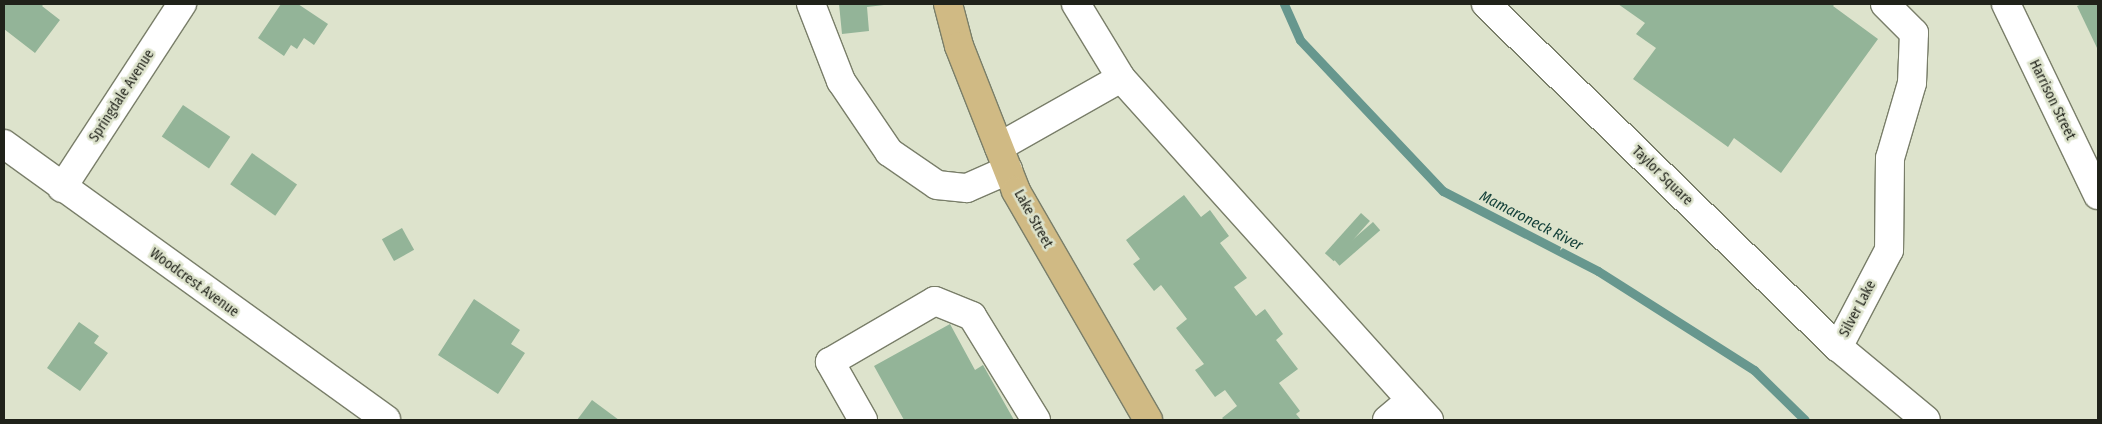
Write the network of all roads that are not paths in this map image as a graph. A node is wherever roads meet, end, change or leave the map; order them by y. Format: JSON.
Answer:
{"nodes":[{"id":1,"x":182,"y":4,"type":"edge"},
{"id":2,"x":811,"y":4,"type":"edge"},
{"id":3,"x":948,"y":4,"type":"edge"},
{"id":4,"x":1076,"y":4,"type":"edge"},
{"id":5,"x":1486,"y":4,"type":"edge"},
{"id":6,"x":1885,"y":4,"type":"edge"},
{"id":7,"x":2006,"y":4,"type":"edge"},
{"id":8,"x":1121,"y":78,"type":"junction"},
{"id":9,"x":4,"y":144,"type":"edge"},
{"id":10,"x":1004,"y":158,"type":"junction"},
{"id":11,"x":62,"y":188,"type":"junction"},
{"id":12,"x":2098,"y":196,"type":"edge"},
{"id":13,"x":1838,"y":347,"type":"junction"},
{"id":14,"x":1411,"y":400,"type":"junction"},
{"id":15,"x":386,"y":420,"type":"edge"},
{"id":16,"x":864,"y":420,"type":"edge"},
{"id":17,"x":1036,"y":420,"type":"edge"},
{"id":18,"x":1148,"y":420,"type":"edge"},
{"id":19,"x":1387,"y":420,"type":"edge"},
{"id":20,"x":1429,"y":420,"type":"edge"},
{"id":21,"x":1926,"y":420,"type":"edge"}],
"edges":[{"from":1,"to":11,"type":"street","name":"Springdale Avenue"},
{"from":2,"to":10,"type":"street"},
{"from":3,"to":10,"type":"main road","name":"Lake Street"},
{"from":4,"to":8,"type":"street"},
{"from":5,"to":13,"type":"street","name":"Taylor Square"},
{"from":6,"to":13,"type":"street","name":"Silver Lake"},
{"from":7,"to":12,"type":"street","name":"Harrison Street"},
{"from":8,"to":10,"type":"street"},
{"from":8,"to":14,"type":"street"},
{"from":9,"to":11,"type":"street","name":"Woodcrest Avenue"},
{"from":10,"to":18,"type":"main road","name":"Lake Street"},
{"from":11,"to":15,"type":"street","name":"Woodcrest Avenue"},
{"from":13,"to":21,"type":"street","name":"Silver Lake"},
{"from":14,"to":19,"type":"street"},
{"from":14,"to":20,"type":"street"},
{"from":16,"to":17,"type":"street"}]}
